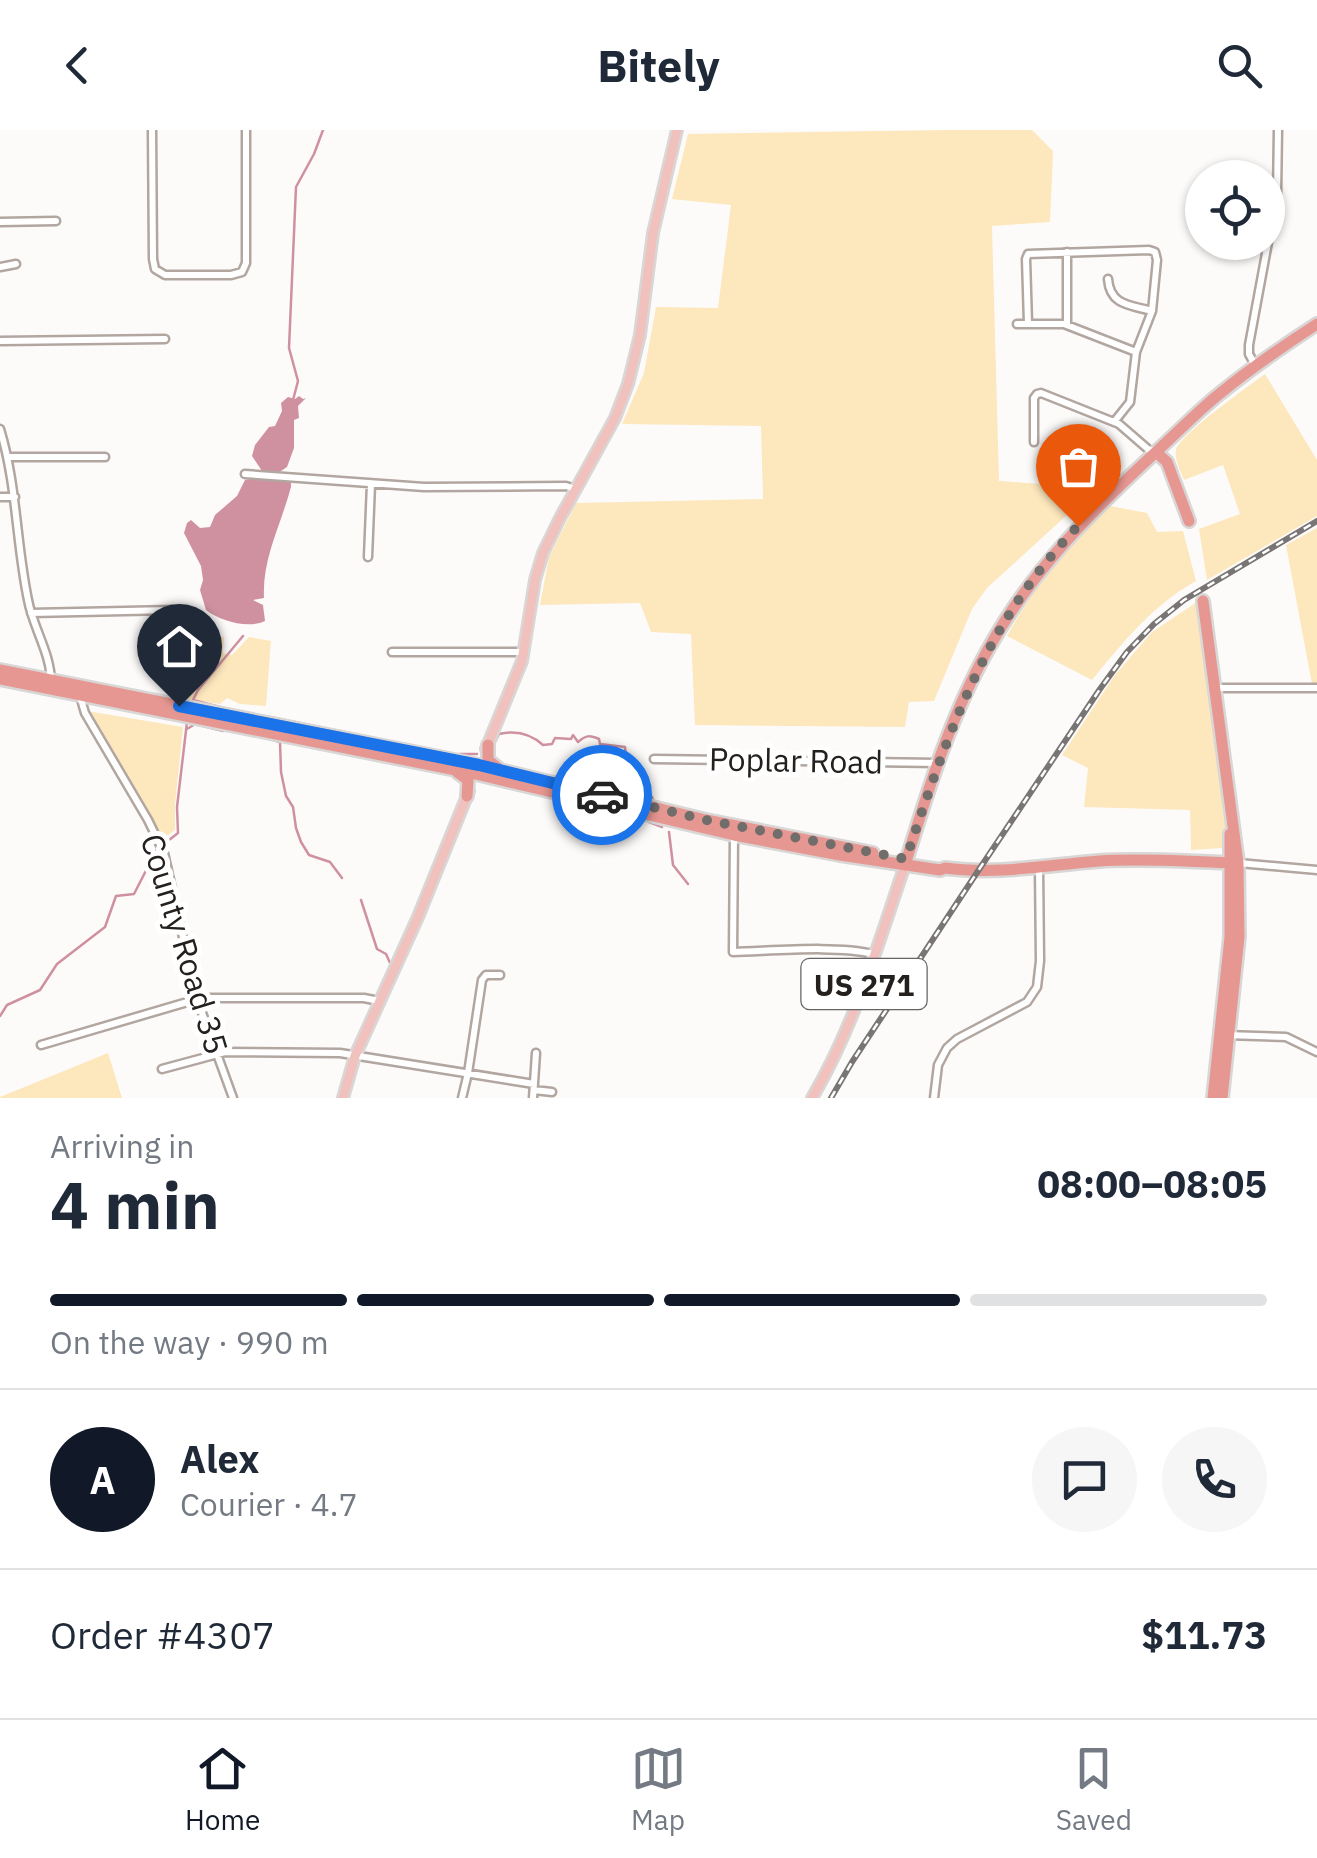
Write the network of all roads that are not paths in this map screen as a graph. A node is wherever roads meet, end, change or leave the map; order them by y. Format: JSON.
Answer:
{"nodes":[{"id":1,"x":152,"y":130,"type":"edge"},
{"id":2,"x":246,"y":130,"type":"edge"},
{"id":3,"x":677,"y":130,"type":"edge"},
{"id":4,"x":1278,"y":130,"type":"edge"},
{"id":5,"x":56,"y":221,"type":"dead end"},
{"id":6,"x":0,"y":222,"type":"edge"},
{"id":7,"x":1067,"y":252,"type":"junction"},
{"id":8,"x":16,"y":264,"type":"dead end"},
{"id":9,"x":0,"y":267,"type":"edge"},
{"id":10,"x":1108,"y":278,"type":"dead end"},
{"id":11,"x":1152,"y":311,"type":"junction"},
{"id":12,"x":1017,"y":324,"type":"dead end"},
{"id":13,"x":1028,"y":324,"type":"junction"},
{"id":14,"x":1317,"y":324,"type":"edge"},
{"id":15,"x":1067,"y":326,"type":"junction"},
{"id":16,"x":165,"y":340,"type":"dead end"},
{"id":17,"x":0,"y":341,"type":"edge"},
{"id":18,"x":1136,"y":352,"type":"junction"},
{"id":19,"x":1255,"y":366,"type":"junction"},
{"id":20,"x":1114,"y":422,"type":"junction"},
{"id":21,"x":0,"y":429,"type":"edge"},
{"id":22,"x":1176,"y":432,"type":"junction"},
{"id":23,"x":1034,"y":442,"type":"dead end"},
{"id":24,"x":1152,"y":455,"type":"junction"},
{"id":25,"x":105,"y":456,"type":"dead end"},
{"id":26,"x":8,"y":457,"type":"junction"},
{"id":27,"x":1167,"y":462,"type":"junction"},
{"id":28,"x":245,"y":474,"type":"dead end"},
{"id":29,"x":371,"y":484,"type":"junction"},
{"id":30,"x":576,"y":488,"type":"junction"},
{"id":31,"x":0,"y":497,"type":"edge"},
{"id":32,"x":15,"y":497,"type":"junction"},
{"id":33,"x":1188,"y":521,"type":"dead end"},
{"id":34,"x":368,"y":557,"type":"dead end"},
{"id":35,"x":1203,"y":601,"type":"dead end"},
{"id":36,"x":172,"y":610,"type":"dead end"},
{"id":37,"x":31,"y":613,"type":"junction"},
{"id":38,"x":392,"y":652,"type":"dead end"},
{"id":39,"x":524,"y":652,"type":"junction"},
{"id":40,"x":0,"y":670,"type":"edge"},
{"id":41,"x":0,"y":679,"type":"edge"},
{"id":42,"x":50,"y":684,"type":"junction"},
{"id":43,"x":1215,"y":688,"type":"junction"},
{"id":44,"x":1317,"y":688,"type":"edge"},
{"id":45,"x":81,"y":690,"type":"junction"},
{"id":46,"x":488,"y":745,"type":"junction"},
{"id":47,"x":413,"y":757,"type":"junction"},
{"id":48,"x":654,"y":759,"type":"dead end"},
{"id":49,"x":938,"y":763,"type":"junction"},
{"id":50,"x":448,"y":768,"type":"junction"},
{"id":51,"x":478,"y":770,"type":"junction"},
{"id":52,"x":501,"y":770,"type":"junction"},
{"id":53,"x":545,"y":785,"type":"junction"},
{"id":54,"x":467,"y":796,"type":"junction"},
{"id":55,"x":735,"y":831,"type":"junction"},
{"id":56,"x":1232,"y":861,"type":"junction"},
{"id":57,"x":906,"y":862,"type":"junction"},
{"id":58,"x":1039,"y":868,"type":"junction"},
{"id":59,"x":1317,"y":870,"type":"edge"},
{"id":60,"x":874,"y":954,"type":"junction"},
{"id":61,"x":500,"y":975,"type":"dead end"},
{"id":62,"x":197,"y":998,"type":"junction"},
{"id":63,"x":378,"y":1001,"type":"junction"},
{"id":64,"x":1224,"y":1034,"type":"junction"},
{"id":65,"x":41,"y":1045,"type":"dead end"},
{"id":66,"x":536,"y":1052,"type":"dead end"},
{"id":67,"x":1317,"y":1052,"type":"edge"},
{"id":68,"x":216,"y":1054,"type":"junction"},
{"id":69,"x":355,"y":1056,"type":"junction"},
{"id":70,"x":1221,"y":1066,"type":"junction"},
{"id":71,"x":162,"y":1069,"type":"dead end"},
{"id":72,"x":468,"y":1073,"type":"junction"},
{"id":73,"x":534,"y":1091,"type":"edge"},
{"id":74,"x":552,"y":1092,"type":"dead end"},
{"id":75,"x":233,"y":1098,"type":"edge"},
{"id":76,"x":344,"y":1098,"type":"edge"},
{"id":77,"x":462,"y":1098,"type":"edge"},
{"id":78,"x":812,"y":1098,"type":"edge"},
{"id":79,"x":934,"y":1098,"type":"edge"},
{"id":80,"x":1213,"y":1098,"type":"edge"},
{"id":81,"x":1222,"y":1098,"type":"edge"}],
"edges":[{"from":1,"to":2,"type":"street"},
{"from":3,"to":30,"type":"main road"},
{"from":4,"to":19,"type":"street"},
{"from":5,"to":6,"type":"street"},
{"from":7,"to":11,"type":"street"},
{"from":7,"to":13,"type":"street"},
{"from":7,"to":15,"type":"street"},
{"from":8,"to":9,"type":"street"},
{"from":10,"to":11,"type":"street"},
{"from":11,"to":18,"type":"street"},
{"from":12,"to":13,"type":"street"},
{"from":13,"to":15,"type":"street"},
{"from":14,"to":19,"type":"highway","number":"US 271"},
{"from":15,"to":18,"type":"street"},
{"from":16,"to":17,"type":"street"},
{"from":18,"to":20,"type":"street"},
{"from":19,"to":22,"type":"highway","number":"US 271"},
{"from":20,"to":23,"type":"street"},
{"from":20,"to":24,"type":"street"},
{"from":21,"to":26,"type":"street"},
{"from":22,"to":24,"type":"highway","number":"US 271"},
{"from":22,"to":27,"type":"highway"},
{"from":24,"to":27,"type":"highway"},
{"from":24,"to":49,"type":"highway","number":"US 271"},
{"from":25,"to":26,"type":"street"},
{"from":26,"to":32,"type":"street"},
{"from":27,"to":33,"type":"highway"},
{"from":28,"to":29,"type":"street"},
{"from":29,"to":30,"type":"street"},
{"from":29,"to":34,"type":"street"},
{"from":30,"to":39,"type":"main road"},
{"from":31,"to":32,"type":"street"},
{"from":32,"to":37,"type":"street"},
{"from":35,"to":43,"type":"highway"},
{"from":36,"to":37,"type":"street"},
{"from":37,"to":42,"type":"street"},
{"from":38,"to":39,"type":"street"},
{"from":39,"to":46,"type":"main road"},
{"from":40,"to":42,"type":"highway"},
{"from":41,"to":42,"type":"highway"},
{"from":42,"to":45,"type":"highway"},
{"from":43,"to":44,"type":"street"},
{"from":43,"to":56,"type":"highway"},
{"from":45,"to":47,"type":"highway"},
{"from":45,"to":62,"type":"street","name":"County Road 35"},
{"from":46,"to":51,"type":"main road"},
{"from":46,"to":52,"type":"highway"},
{"from":47,"to":50,"type":"highway"},
{"from":47,"to":51,"type":"highway"},
{"from":48,"to":49,"type":"street","name":"Poplar Road"},
{"from":49,"to":57,"type":"highway","number":"US 271"},
{"from":50,"to":51,"type":"highway"},
{"from":50,"to":54,"type":"highway"},
{"from":51,"to":52,"type":"highway"},
{"from":51,"to":53,"type":"highway"},
{"from":51,"to":54,"type":"main road"},
{"from":52,"to":53,"type":"highway"},
{"from":53,"to":55,"type":"highway"},
{"from":54,"to":63,"type":"main road"},
{"from":55,"to":57,"type":"highway"},
{"from":55,"to":60,"type":"street"},
{"from":56,"to":58,"type":"highway"},
{"from":56,"to":59,"type":"street"},
{"from":56,"to":64,"type":"highway"},
{"from":57,"to":58,"type":"highway"},
{"from":57,"to":60,"type":"main road","number":"US 271"},
{"from":58,"to":79,"type":"street"},
{"from":60,"to":78,"type":"main road","number":"US 271"},
{"from":61,"to":72,"type":"street"},
{"from":62,"to":63,"type":"street"},
{"from":62,"to":65,"type":"street"},
{"from":62,"to":68,"type":"street","name":"County Road 35"},
{"from":63,"to":69,"type":"main road"},
{"from":64,"to":67,"type":"street"},
{"from":64,"to":70,"type":"highway"},
{"from":66,"to":73,"type":"street"},
{"from":68,"to":69,"type":"street"},
{"from":68,"to":71,"type":"street"},
{"from":68,"to":75,"type":"street","name":"County Road 35"},
{"from":69,"to":72,"type":"street"},
{"from":69,"to":76,"type":"main road"},
{"from":70,"to":80,"type":"highway"},
{"from":70,"to":81,"type":"highway"},
{"from":72,"to":73,"type":"street"},
{"from":72,"to":77,"type":"street"},
{"from":73,"to":74,"type":"street"}]}
